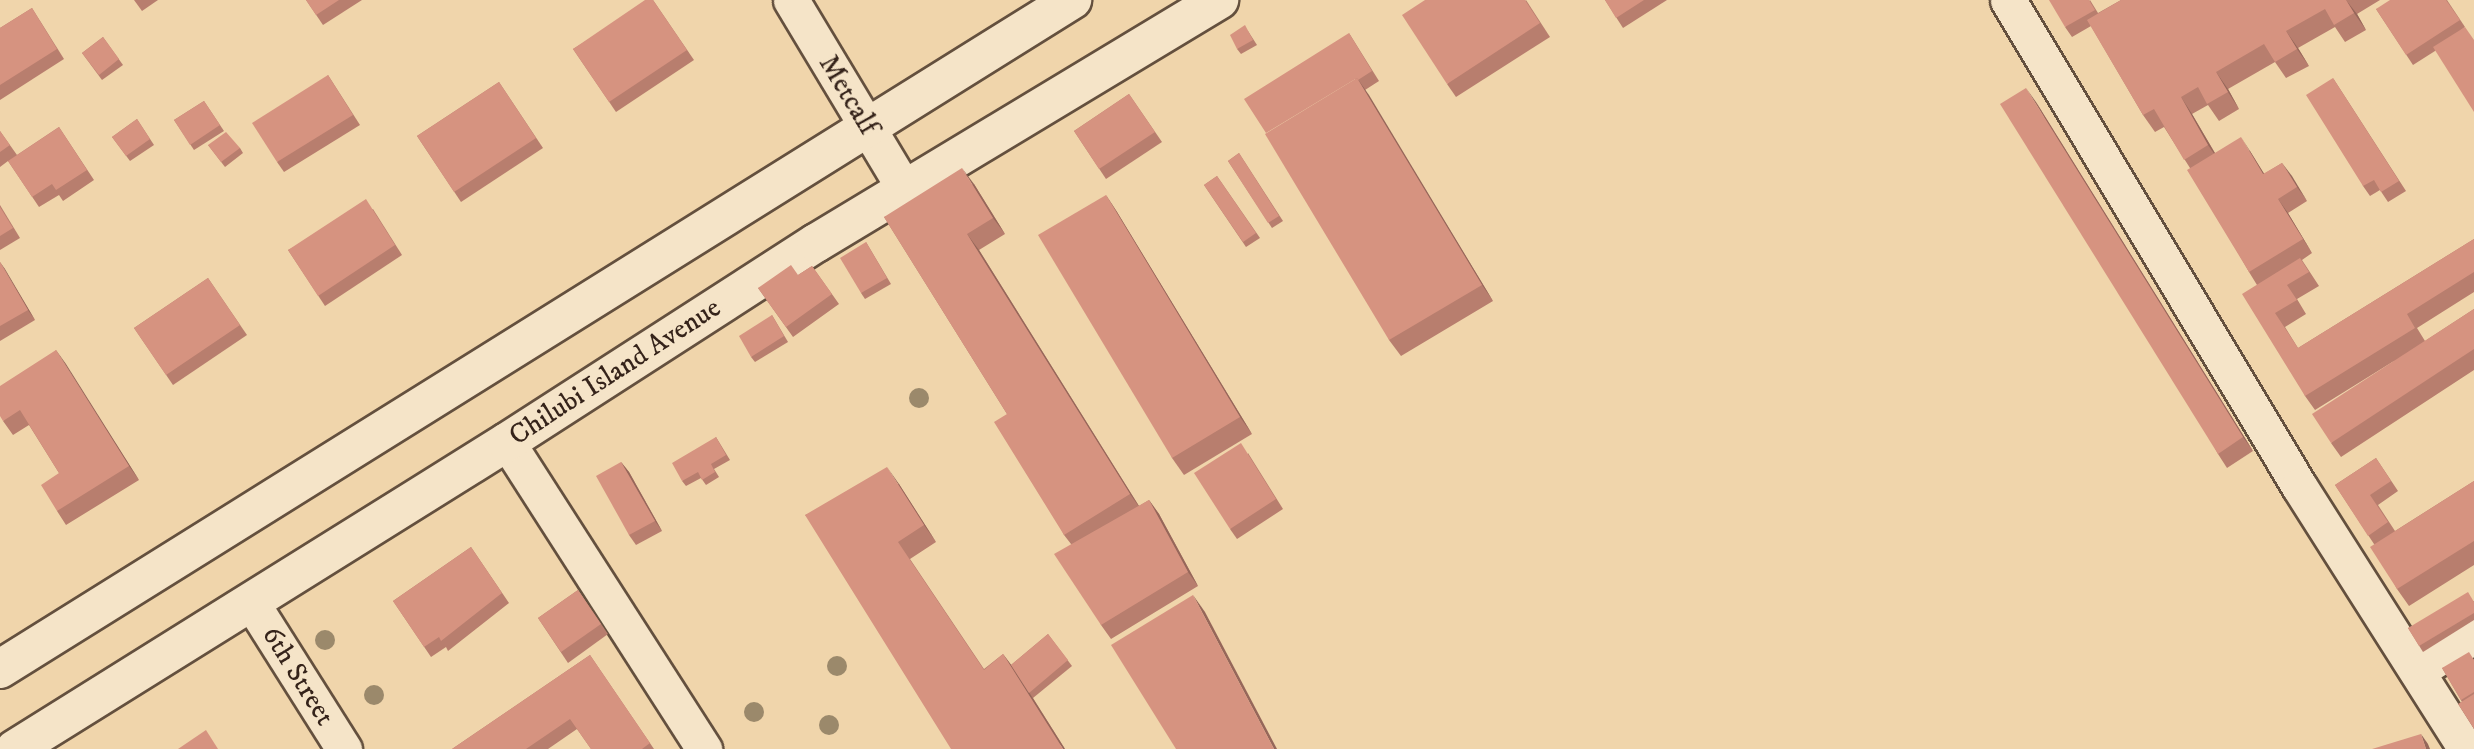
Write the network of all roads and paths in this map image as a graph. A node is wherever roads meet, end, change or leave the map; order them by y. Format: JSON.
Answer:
{"nodes":[{"id":1,"x":791,"y":0,"type":"edge"},
{"id":2,"x":1072,"y":0,"type":"edge"},
{"id":3,"x":1219,"y":0,"type":"edge"},
{"id":4,"x":2008,"y":0,"type":"edge"},
{"id":5,"x":868,"y":126,"type":"junction"},
{"id":6,"x":905,"y":190,"type":"junction"},
{"id":7,"x":507,"y":442,"type":"junction"},
{"id":8,"x":251,"y":602,"type":"junction"},
{"id":9,"x":2474,"y":636,"type":"edge"},
{"id":10,"x":0,"y":669,"type":"edge"},
{"id":11,"x":2417,"y":671,"type":"junction"},
{"id":12,"x":15,"y":749,"type":"edge"},
{"id":13,"x":344,"y":749,"type":"edge"},
{"id":14,"x":704,"y":749,"type":"edge"},
{"id":15,"x":2466,"y":749,"type":"edge"}],
"edges":[{"from":1,"to":5,"type":"street","name":"Metcalf"},
{"from":2,"to":5,"type":"street"},
{"from":3,"to":6,"type":"street","name":"Chilubi Island Avenue"},
{"from":4,"to":11,"type":"street"},
{"from":5,"to":6,"type":"street","name":"Metcalf"},
{"from":5,"to":10,"type":"street"},
{"from":6,"to":7,"type":"street","name":"Chilubi Island Avenue"},
{"from":7,"to":8,"type":"street","name":"Chilubi Island Avenue"},
{"from":7,"to":14,"type":"street"},
{"from":8,"to":12,"type":"street","name":"Chilubi Island Avenue"},
{"from":8,"to":13,"type":"street","name":"6th Street"},
{"from":9,"to":11,"type":"street"},
{"from":11,"to":15,"type":"street"}]}
